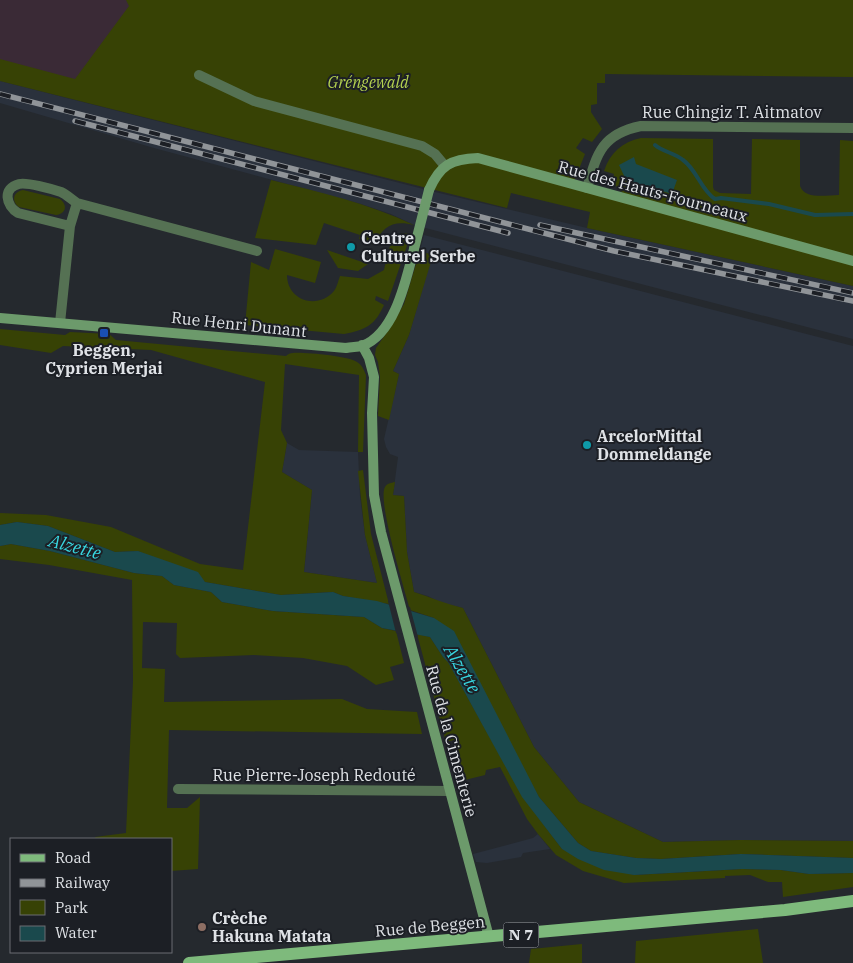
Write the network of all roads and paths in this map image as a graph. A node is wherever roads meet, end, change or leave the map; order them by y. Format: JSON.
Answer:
{"nodes":[{"id":1,"x":199,"y":75,"type":"dead end"},
{"id":2,"x":853,"y":128,"type":"edge"},
{"id":3,"x":446,"y":166,"type":"junction"},
{"id":4,"x":587,"y":188,"type":"junction"},
{"id":5,"x":4,"y":194,"type":"edge"},
{"id":6,"x":76,"y":204,"type":"junction"},
{"id":7,"x":70,"y":226,"type":"junction"},
{"id":8,"x":257,"y":250,"type":"dead end"},
{"id":9,"x":853,"y":260,"type":"edge"},
{"id":10,"x":0,"y":318,"type":"edge"},
{"id":11,"x":60,"y":323,"type":"junction"},
{"id":12,"x":362,"y":345,"type":"junction"},
{"id":13,"x":178,"y":789,"type":"dead end"},
{"id":14,"x":450,"y":791,"type":"junction"},
{"id":15,"x":853,"y":901,"type":"edge"},
{"id":16,"x":490,"y":938,"type":"junction"},
{"id":17,"x":189,"y":963,"type":"edge"}],
"edges":[{"from":1,"to":3,"type":"street"},
{"from":2,"to":4,"type":"street","name":"Rue Chingiz T. Aitmatov"},
{"from":3,"to":4,"type":"main road","name":"Rue des Hauts-Fourneaux"},
{"from":3,"to":12,"type":"main road","bridge":true},
{"from":4,"to":9,"type":"main road","name":"Rue des Hauts-Fourneaux"},
{"from":5,"to":6,"type":"street"},
{"from":5,"to":7,"type":"street"},
{"from":6,"to":7,"type":"street"},
{"from":6,"to":8,"type":"street"},
{"from":7,"to":11,"type":"street"},
{"from":10,"to":11,"type":"main road","name":"Rue Henri Dunant"},
{"from":11,"to":12,"type":"main road","name":"Rue Henri Dunant"},
{"from":12,"to":14,"type":"main road","name":"Rue de la Cimenterie"},
{"from":13,"to":14,"type":"street","name":"Rue Pierre-Joseph Redouté"},
{"from":14,"to":16,"type":"main road","name":"Rue de la Cimenterie"},
{"from":15,"to":16,"type":"main road","name":"Rue de Beggen","number":"N 7"},
{"from":16,"to":17,"type":"main road","name":"Rue de Beggen","number":"N 7"}]}
